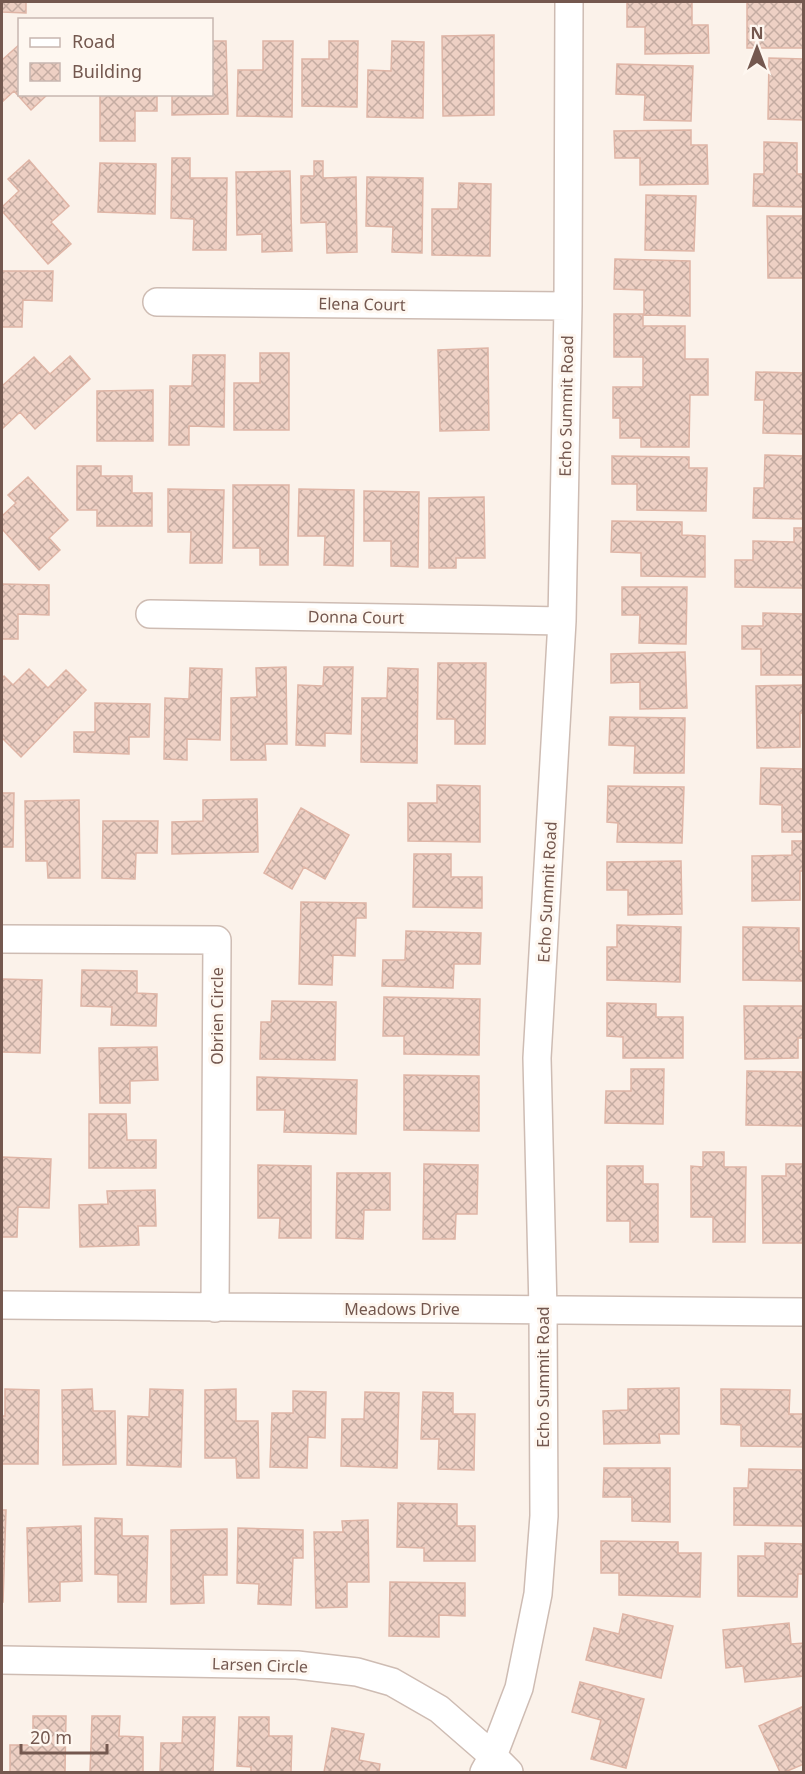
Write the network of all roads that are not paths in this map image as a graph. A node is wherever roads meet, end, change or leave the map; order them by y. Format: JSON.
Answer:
{"nodes":[{"id":1,"x":569,"y":2,"type":"edge"},
{"id":2,"x":157,"y":302,"type":"dead end"},
{"id":3,"x":568,"y":306,"type":"junction"},
{"id":4,"x":150,"y":614,"type":"dead end"},
{"id":5,"x":562,"y":621,"type":"junction"},
{"id":6,"x":2,"y":939,"type":"edge"},
{"id":7,"x":2,"y":1305,"type":"edge"},
{"id":8,"x":215,"y":1308,"type":"junction"},
{"id":9,"x":543,"y":1310,"type":"junction"},
{"id":10,"x":804,"y":1312,"type":"edge"},
{"id":11,"x":2,"y":1660,"type":"edge"},
{"id":12,"x":495,"y":1767,"type":"edge"}],
"edges":[{"from":1,"to":3,"type":"street","name":"Echo Summit Road"},
{"from":2,"to":3,"type":"street","name":"Elena Court"},
{"from":3,"to":5,"type":"street","name":"Echo Summit Road"},
{"from":4,"to":5,"type":"street","name":"Donna Court"},
{"from":5,"to":9,"type":"street","name":"Echo Summit Road"},
{"from":6,"to":8,"type":"street","name":"Obrien Circle"},
{"from":7,"to":8,"type":"street","name":"Meadows Drive"},
{"from":8,"to":9,"type":"street","name":"Meadows Drive"},
{"from":9,"to":10,"type":"street","name":"Meadows Drive"},
{"from":9,"to":12,"type":"street","name":"Echo Summit Road"},
{"from":11,"to":12,"type":"street","name":"Larsen Circle"}]}
